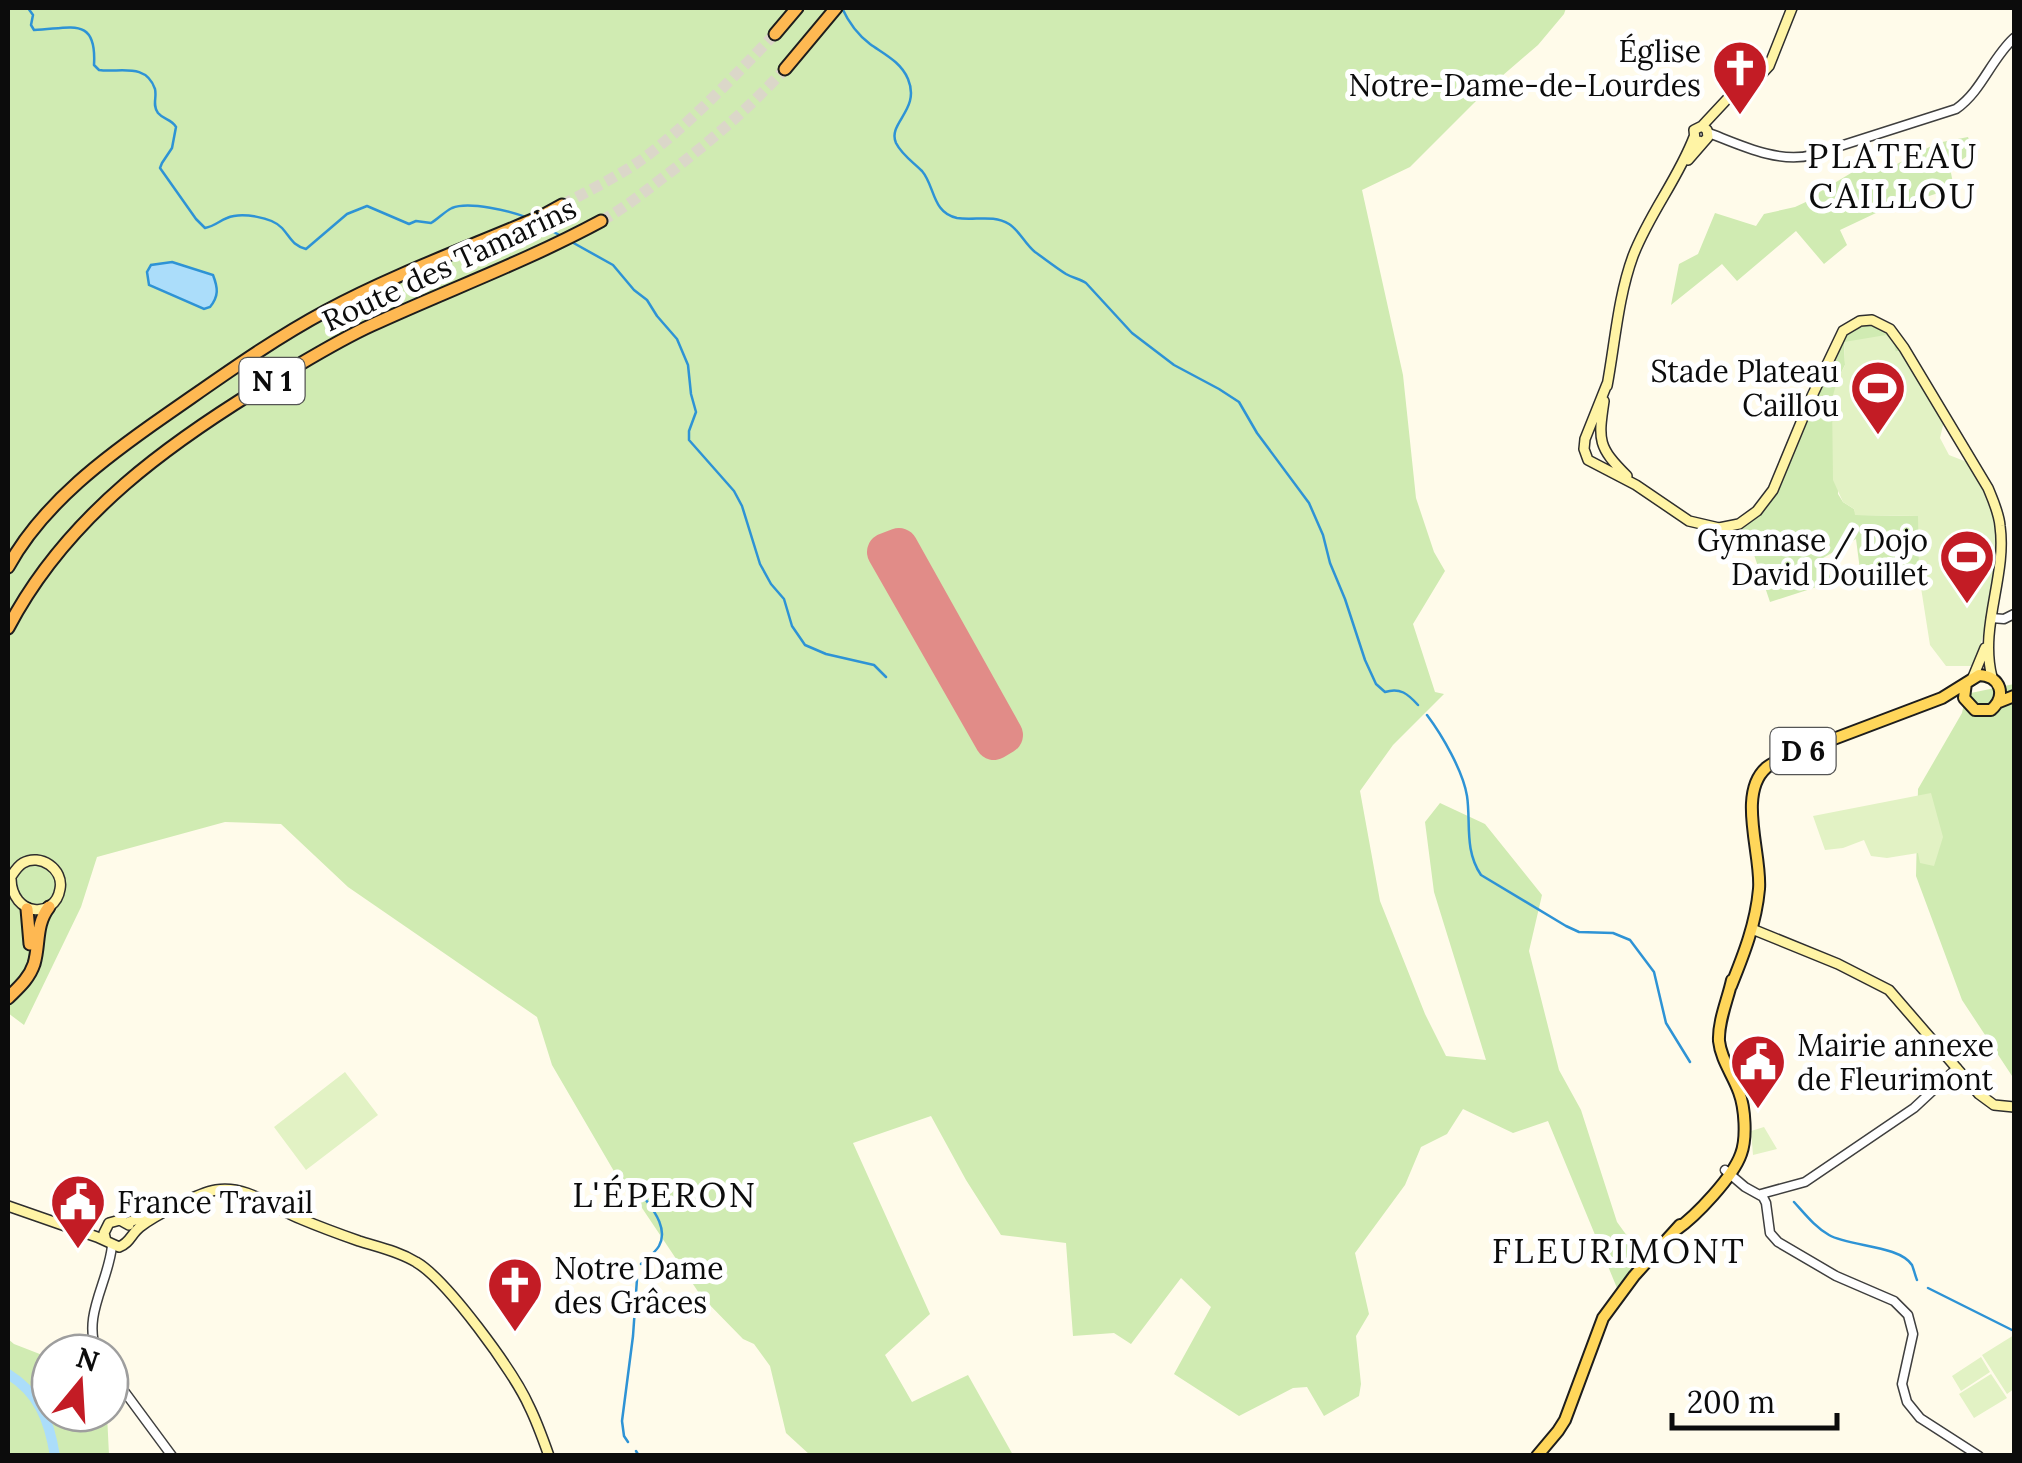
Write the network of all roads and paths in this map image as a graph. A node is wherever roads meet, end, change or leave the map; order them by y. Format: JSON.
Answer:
{"nodes":[{"id":1,"x":836,"y":8,"type":"edge"},
{"id":2,"x":1792,"y":8,"type":"edge"},
{"id":3,"x":796,"y":9,"type":"edge"},
{"id":4,"x":775,"y":34,"type":"tunnel mouth"},
{"id":5,"x":2014,"y":38,"type":"edge"},
{"id":6,"x":785,"y":69,"type":"tunnel mouth"},
{"id":7,"x":1705,"y":132,"type":"junction"},
{"id":8,"x":562,"y":204,"type":"tunnel mouth"},
{"id":9,"x":601,"y":220,"type":"tunnel mouth"},
{"id":10,"x":1607,"y":384,"type":"junction"},
{"id":11,"x":1589,"y":428,"type":"junction"},
{"id":12,"x":1601,"y":439,"type":"junction"},
{"id":13,"x":1608,"y":456,"type":"junction"},
{"id":14,"x":1594,"y":465,"type":"junction"},
{"id":15,"x":1636,"y":485,"type":"junction"},
{"id":16,"x":10,"y":561,"type":"edge"},
{"id":17,"x":2014,"y":614,"type":"edge"},
{"id":18,"x":1992,"y":618,"type":"junction"},
{"id":19,"x":8,"y":628,"type":"edge"},
{"id":20,"x":1990,"y":636,"type":"junction"},
{"id":21,"x":1970,"y":680,"type":"junction"},
{"id":22,"x":1996,"y":681,"type":"junction"},
{"id":23,"x":2014,"y":693,"type":"edge"},
{"id":24,"x":1942,"y":698,"type":"junction"},
{"id":25,"x":1998,"y":702,"type":"junction"},
{"id":26,"x":1966,"y":703,"type":"junction"},
{"id":27,"x":1757,"y":857,"type":"junction"},
{"id":28,"x":9,"y":880,"type":"edge"},
{"id":29,"x":17,"y":905,"type":"edge"},
{"id":30,"x":48,"y":906,"type":"junction"},
{"id":31,"x":1752,"y":929,"type":"junction"},
{"id":32,"x":1731,"y":986,"type":"junction"},
{"id":33,"x":8,"y":988,"type":"edge"},
{"id":34,"x":8,"y":998,"type":"edge"},
{"id":35,"x":1957,"y":1068,"type":"junction"},
{"id":36,"x":2014,"y":1107,"type":"edge"},
{"id":37,"x":1727,"y":1172,"type":"junction"},
{"id":38,"x":1761,"y":1194,"type":"junction"},
{"id":39,"x":186,"y":1202,"type":"junction"},
{"id":40,"x":8,"y":1206,"type":"edge"},
{"id":41,"x":127,"y":1223,"type":"junction"},
{"id":42,"x":74,"y":1229,"type":"junction"},
{"id":43,"x":105,"y":1229,"type":"junction"},
{"id":44,"x":128,"y":1241,"type":"junction"},
{"id":45,"x":109,"y":1243,"type":"junction"},
{"id":46,"x":107,"y":1274,"type":"junction"},
{"id":47,"x":92,"y":1333,"type":"edge"},
{"id":48,"x":130,"y":1399,"type":"edge"},
{"id":49,"x":172,"y":1456,"type":"edge"},
{"id":50,"x":550,"y":1456,"type":"edge"},
{"id":51,"x":1537,"y":1456,"type":"edge"},
{"id":52,"x":1979,"y":1456,"type":"edge"}],
"edges":[{"from":1,"to":6,"type":"highway"},
{"from":2,"to":7,"type":"main road"},
{"from":3,"to":4,"type":"highway"},
{"from":5,"to":7,"type":"street"},
{"from":7,"to":10,"type":"main road"},
{"from":8,"to":16,"type":"highway","name":"Route des Tamarins","number":"N 1"},
{"from":9,"to":19,"type":"highway","name":"Route des Tamarins","number":"N 1"},
{"from":10,"to":11,"type":"main road"},
{"from":10,"to":12,"type":"main road"},
{"from":11,"to":12,"type":"main road"},
{"from":11,"to":14,"type":"main road"},
{"from":12,"to":13,"type":"main road"},
{"from":13,"to":14,"type":"main road"},
{"from":13,"to":15,"type":"main road"},
{"from":14,"to":15,"type":"main road"},
{"from":15,"to":18,"type":"main road"},
{"from":17,"to":18,"type":"street"},
{"from":18,"to":20,"type":"main road"},
{"from":20,"to":21,"type":"main road"},
{"from":20,"to":22,"type":"main road"},
{"from":21,"to":22,"type":"main road"},
{"from":21,"to":24,"type":"main road","number":"D 6"},
{"from":21,"to":26,"type":"main road"},
{"from":22,"to":23,"type":"main road"},
{"from":22,"to":25,"type":"main road"},
{"from":23,"to":25,"type":"main road"},
{"from":24,"to":26,"type":"main road"},
{"from":24,"to":27,"type":"main road","number":"D 6"},
{"from":25,"to":26,"type":"main road"},
{"from":27,"to":31,"type":"main road"},
{"from":27,"to":32,"type":"main road","number":"D 6"},
{"from":28,"to":29,"type":"main road"},
{"from":28,"to":30,"type":"main road"},
{"from":29,"to":30,"type":"main road"},
{"from":29,"to":33,"type":"highway"},
{"from":30,"to":34,"type":"highway"},
{"from":31,"to":32,"type":"main road","number":"D 6"},
{"from":31,"to":35,"type":"main road"},
{"from":32,"to":37,"type":"main road","number":"D 6"},
{"from":35,"to":36,"type":"main road"},
{"from":35,"to":38,"type":"street"},
{"from":37,"to":38,"type":"street"},
{"from":37,"to":51,"type":"main road","number":"D 6"},
{"from":38,"to":52,"type":"street"},
{"from":39,"to":41,"type":"main road"},
{"from":39,"to":44,"type":"main road"},
{"from":39,"to":50,"type":"main road"},
{"from":40,"to":42,"type":"main road"},
{"from":41,"to":43,"type":"main road"},
{"from":41,"to":44,"type":"main road"},
{"from":42,"to":43,"type":"main road"},
{"from":42,"to":45,"type":"main road"},
{"from":43,"to":45,"type":"main road"},
{"from":44,"to":45,"type":"main road"},
{"from":44,"to":46,"type":"street"},
{"from":45,"to":46,"type":"street"},
{"from":46,"to":47,"type":"street"},
{"from":48,"to":49,"type":"street"}]}
